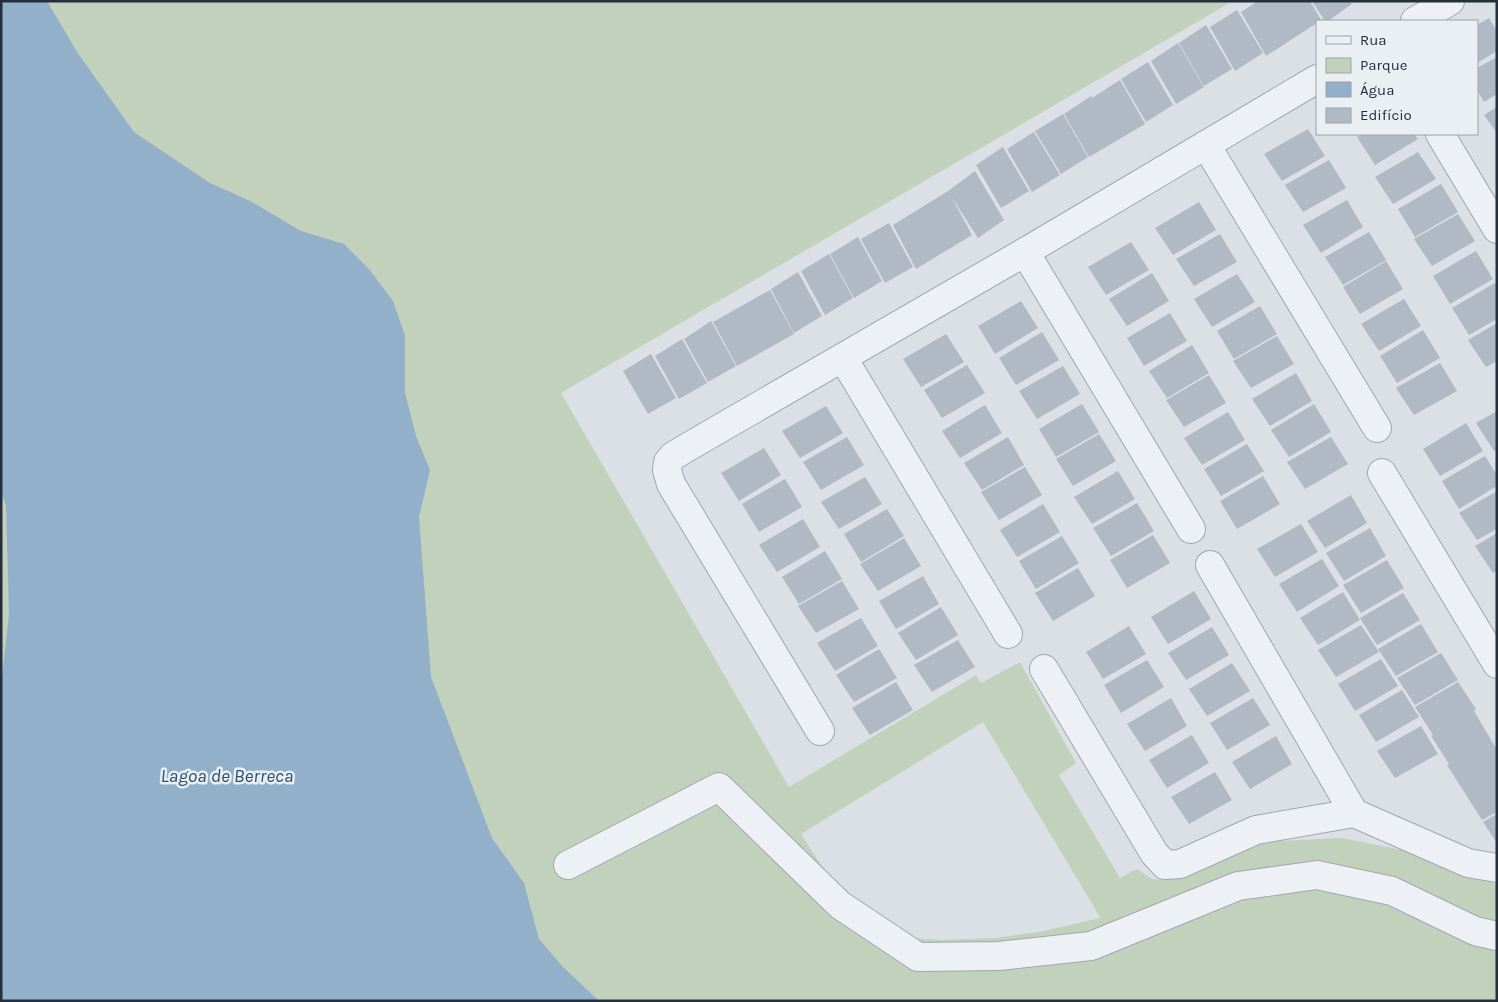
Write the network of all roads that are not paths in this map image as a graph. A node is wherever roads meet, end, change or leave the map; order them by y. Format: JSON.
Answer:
{"nodes":[{"id":1,"x":1450,"y":1,"type":"edge"},
{"id":2,"x":1417,"y":20,"type":"edge"},
{"id":3,"x":1316,"y":80,"type":"edge"},
{"id":4,"x":1441,"y":135,"type":"edge"},
{"id":5,"x":1206,"y":145,"type":"junction"},
{"id":6,"x":1497,"y":229,"type":"edge"},
{"id":7,"x":1025,"y":252,"type":"junction"},
{"id":8,"x":843,"y":358,"type":"junction"},
{"id":9,"x":1377,"y":428,"type":"dead end"},
{"id":10,"x":1382,"y":473,"type":"dead end"},
{"id":11,"x":1192,"y":529,"type":"dead end"},
{"id":12,"x":1210,"y":565,"type":"dead end"},
{"id":13,"x":1008,"y":634,"type":"dead end"},
{"id":14,"x":1497,"y":664,"type":"edge"},
{"id":15,"x":1044,"y":669,"type":"dead end"},
{"id":16,"x":820,"y":731,"type":"dead end"},
{"id":17,"x":1354,"y":813,"type":"junction"},
{"id":18,"x":568,"y":865,"type":"dead end"},
{"id":19,"x":1497,"y":868,"type":"edge"},
{"id":20,"x":1497,"y":936,"type":"edge"}],
"edges":[{"from":1,"to":2,"type":"street"},
{"from":3,"to":5,"type":"street"},
{"from":4,"to":6,"type":"street"},
{"from":5,"to":7,"type":"street"},
{"from":5,"to":9,"type":"street"},
{"from":7,"to":8,"type":"street"},
{"from":7,"to":11,"type":"street"},
{"from":8,"to":13,"type":"street"},
{"from":8,"to":16,"type":"street"},
{"from":10,"to":14,"type":"street"},
{"from":12,"to":17,"type":"street"},
{"from":15,"to":17,"type":"street"},
{"from":17,"to":19,"type":"street"},
{"from":18,"to":20,"type":"street"}]}
